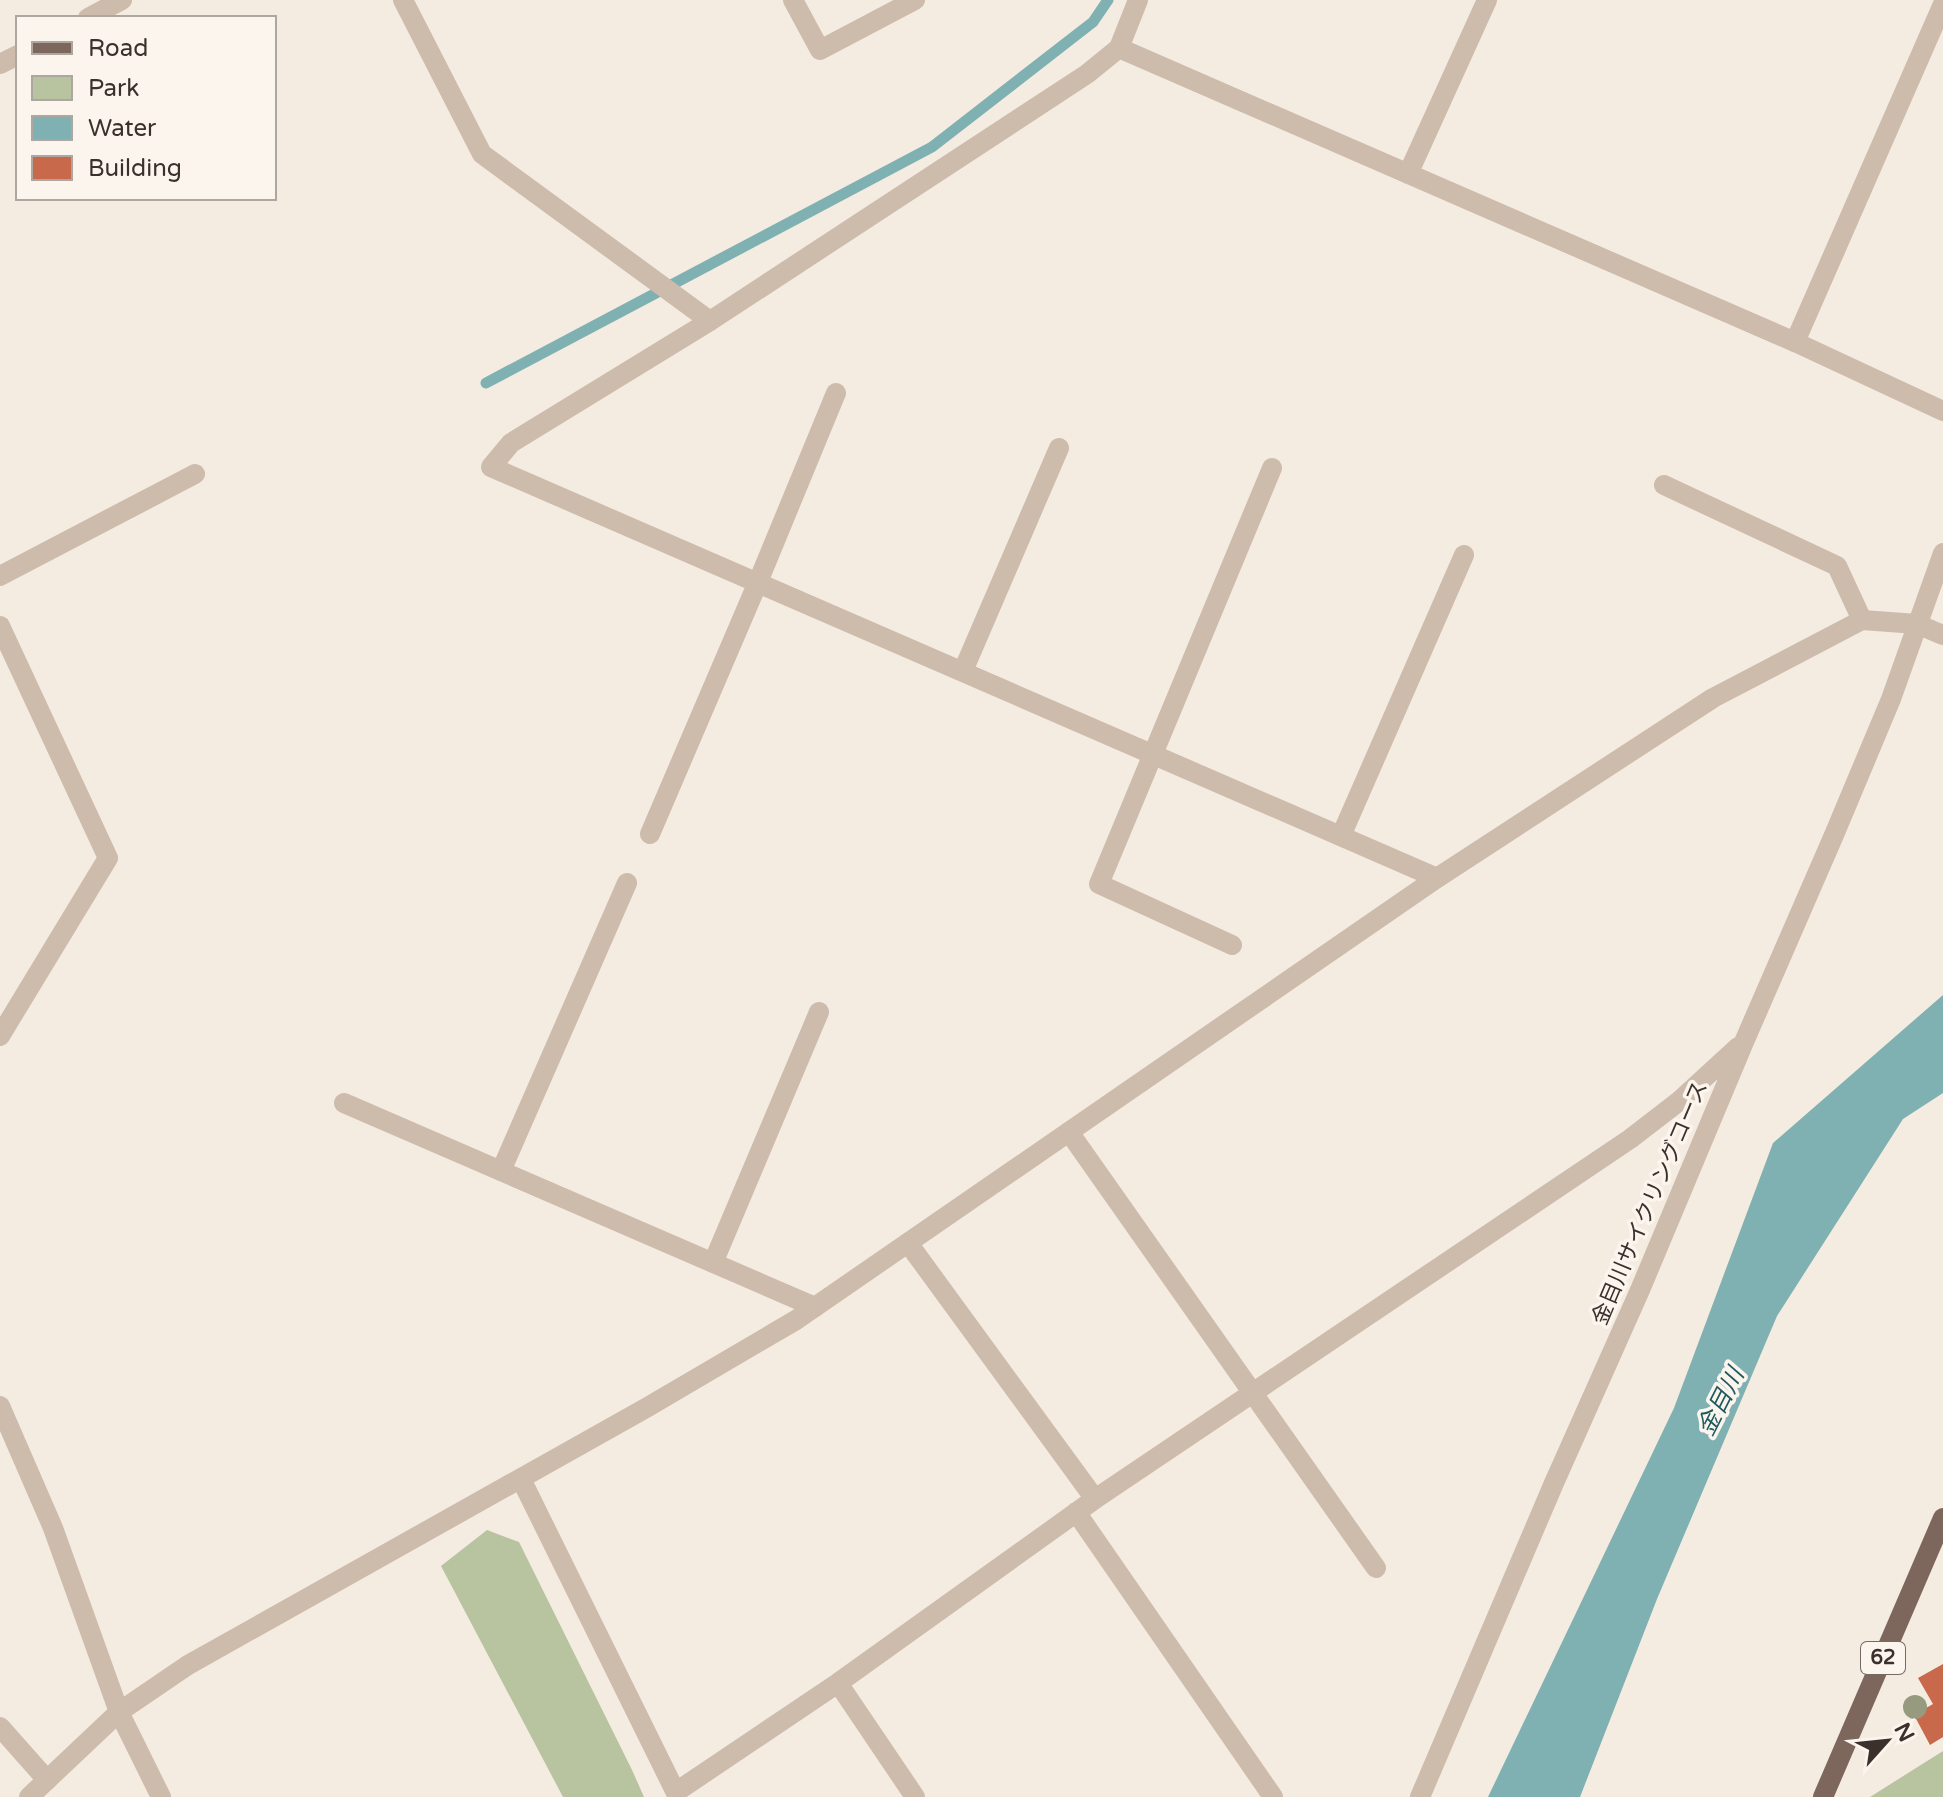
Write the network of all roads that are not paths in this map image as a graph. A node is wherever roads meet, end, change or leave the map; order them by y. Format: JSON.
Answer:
{"nodes":[{"id":1,"x":122,"y":0,"type":"edge"},
{"id":2,"x":403,"y":0,"type":"edge"},
{"id":3,"x":793,"y":0,"type":"edge"},
{"id":4,"x":915,"y":0,"type":"edge"},
{"id":5,"x":1138,"y":0,"type":"edge"},
{"id":6,"x":1487,"y":0,"type":"edge"},
{"id":7,"x":1943,"y":4,"type":"edge"},
{"id":8,"x":92,"y":16,"type":"edge"},
{"id":9,"x":1119,"y":48,"type":"junction"},
{"id":10,"x":1408,"y":174,"type":"junction"},
{"id":11,"x":710,"y":321,"type":"junction"},
{"id":12,"x":1795,"y":342,"type":"junction"},
{"id":13,"x":836,"y":393,"type":"dead end"},
{"id":14,"x":1943,"y":411,"type":"edge"},
{"id":15,"x":1059,"y":448,"type":"dead end"},
{"id":16,"x":1272,"y":468,"type":"dead end"},
{"id":17,"x":195,"y":474,"type":"dead end"},
{"id":18,"x":1664,"y":485,"type":"dead end"},
{"id":19,"x":1943,"y":553,"type":"edge"},
{"id":20,"x":1464,"y":555,"type":"dead end"},
{"id":21,"x":0,"y":576,"type":"edge"},
{"id":22,"x":758,"y":582,"type":"junction"},
{"id":23,"x":1862,"y":620,"type":"junction"},
{"id":24,"x":1917,"y":624,"type":"junction"},
{"id":25,"x":0,"y":626,"type":"edge"},
{"id":26,"x":1941,"y":634,"type":"edge"},
{"id":27,"x":963,"y":671,"type":"junction"},
{"id":28,"x":1153,"y":754,"type":"junction"},
{"id":29,"x":650,"y":834,"type":"dead end"},
{"id":30,"x":1341,"y":836,"type":"junction"},
{"id":31,"x":1437,"y":878,"type":"junction"},
{"id":32,"x":627,"y":883,"type":"dead end"},
{"id":33,"x":1232,"y":945,"type":"dead end"},
{"id":34,"x":819,"y":1012,"type":"dead end"},
{"id":35,"x":0,"y":1036,"type":"edge"},
{"id":36,"x":1744,"y":1042,"type":"junction"},
{"id":37,"x":344,"y":1103,"type":"dead end"},
{"id":38,"x":1069,"y":1132,"type":"junction"},
{"id":39,"x":501,"y":1171,"type":"junction"},
{"id":40,"x":908,"y":1243,"type":"junction"},
{"id":41,"x":713,"y":1263,"type":"junction"},
{"id":42,"x":815,"y":1307,"type":"junction"},
{"id":43,"x":1252,"y":1393,"type":"junction"},
{"id":44,"x":0,"y":1406,"type":"edge"},
{"id":45,"x":521,"y":1479,"type":"junction"},
{"id":46,"x":1095,"y":1499,"type":"junction"},
{"id":47,"x":1076,"y":1512,"type":"junction"},
{"id":48,"x":1943,"y":1518,"type":"edge"},
{"id":49,"x":1376,"y":1568,"type":"dead end"},
{"id":50,"x":838,"y":1683,"type":"junction"},
{"id":51,"x":119,"y":1712,"type":"junction"},
{"id":52,"x":0,"y":1727,"type":"edge"},
{"id":53,"x":47,"y":1780,"type":"junction"},
{"id":54,"x":677,"y":1794,"type":"edge"},
{"id":55,"x":29,"y":1797,"type":"edge"},
{"id":56,"x":161,"y":1797,"type":"edge"},
{"id":57,"x":915,"y":1797,"type":"edge"},
{"id":58,"x":1273,"y":1797,"type":"edge"},
{"id":59,"x":1420,"y":1797,"type":"edge"},
{"id":60,"x":1823,"y":1797,"type":"edge"}],
"edges":[{"from":1,"to":8,"type":"street"},
{"from":2,"to":11,"type":"street"},
{"from":3,"to":4,"type":"street"},
{"from":5,"to":9,"type":"street"},
{"from":6,"to":10,"type":"street"},
{"from":7,"to":12,"type":"street"},
{"from":9,"to":10,"type":"street"},
{"from":9,"to":11,"type":"street"},
{"from":10,"to":12,"type":"street"},
{"from":11,"to":22,"type":"street"},
{"from":12,"to":14,"type":"street"},
{"from":13,"to":22,"type":"street"},
{"from":15,"to":27,"type":"street"},
{"from":16,"to":28,"type":"street"},
{"from":17,"to":21,"type":"street"},
{"from":18,"to":23,"type":"street"},
{"from":19,"to":24,"type":"street","name":"金目川サイクリングコース"},
{"from":20,"to":30,"type":"street"},
{"from":22,"to":27,"type":"street"},
{"from":22,"to":29,"type":"street"},
{"from":23,"to":24,"type":"street"},
{"from":23,"to":31,"type":"street"},
{"from":24,"to":26,"type":"street"},
{"from":24,"to":36,"type":"street","name":"金目川サイクリングコース"},
{"from":25,"to":35,"type":"street"},
{"from":27,"to":28,"type":"street"},
{"from":28,"to":30,"type":"street"},
{"from":28,"to":33,"type":"street"},
{"from":30,"to":31,"type":"street"},
{"from":31,"to":38,"type":"street"},
{"from":32,"to":39,"type":"street"},
{"from":34,"to":41,"type":"street"},
{"from":36,"to":43,"type":"street"},
{"from":36,"to":59,"type":"street","name":"金目川サイクリングコース"},
{"from":37,"to":39,"type":"street"},
{"from":38,"to":40,"type":"street"},
{"from":38,"to":43,"type":"street"},
{"from":39,"to":41,"type":"street"},
{"from":40,"to":42,"type":"street"},
{"from":40,"to":46,"type":"street"},
{"from":41,"to":42,"type":"street"},
{"from":42,"to":45,"type":"street"},
{"from":43,"to":46,"type":"street"},
{"from":43,"to":49,"type":"street"},
{"from":44,"to":51,"type":"street"},
{"from":45,"to":51,"type":"street"},
{"from":45,"to":54,"type":"street"},
{"from":46,"to":47,"type":"street"},
{"from":47,"to":50,"type":"street"},
{"from":47,"to":58,"type":"street"},
{"from":48,"to":60,"type":"main road","number":"62"},
{"from":50,"to":54,"type":"street"},
{"from":50,"to":57,"type":"street"},
{"from":51,"to":53,"type":"street"},
{"from":51,"to":56,"type":"street"},
{"from":52,"to":53,"type":"street"},
{"from":53,"to":55,"type":"street"}]}
